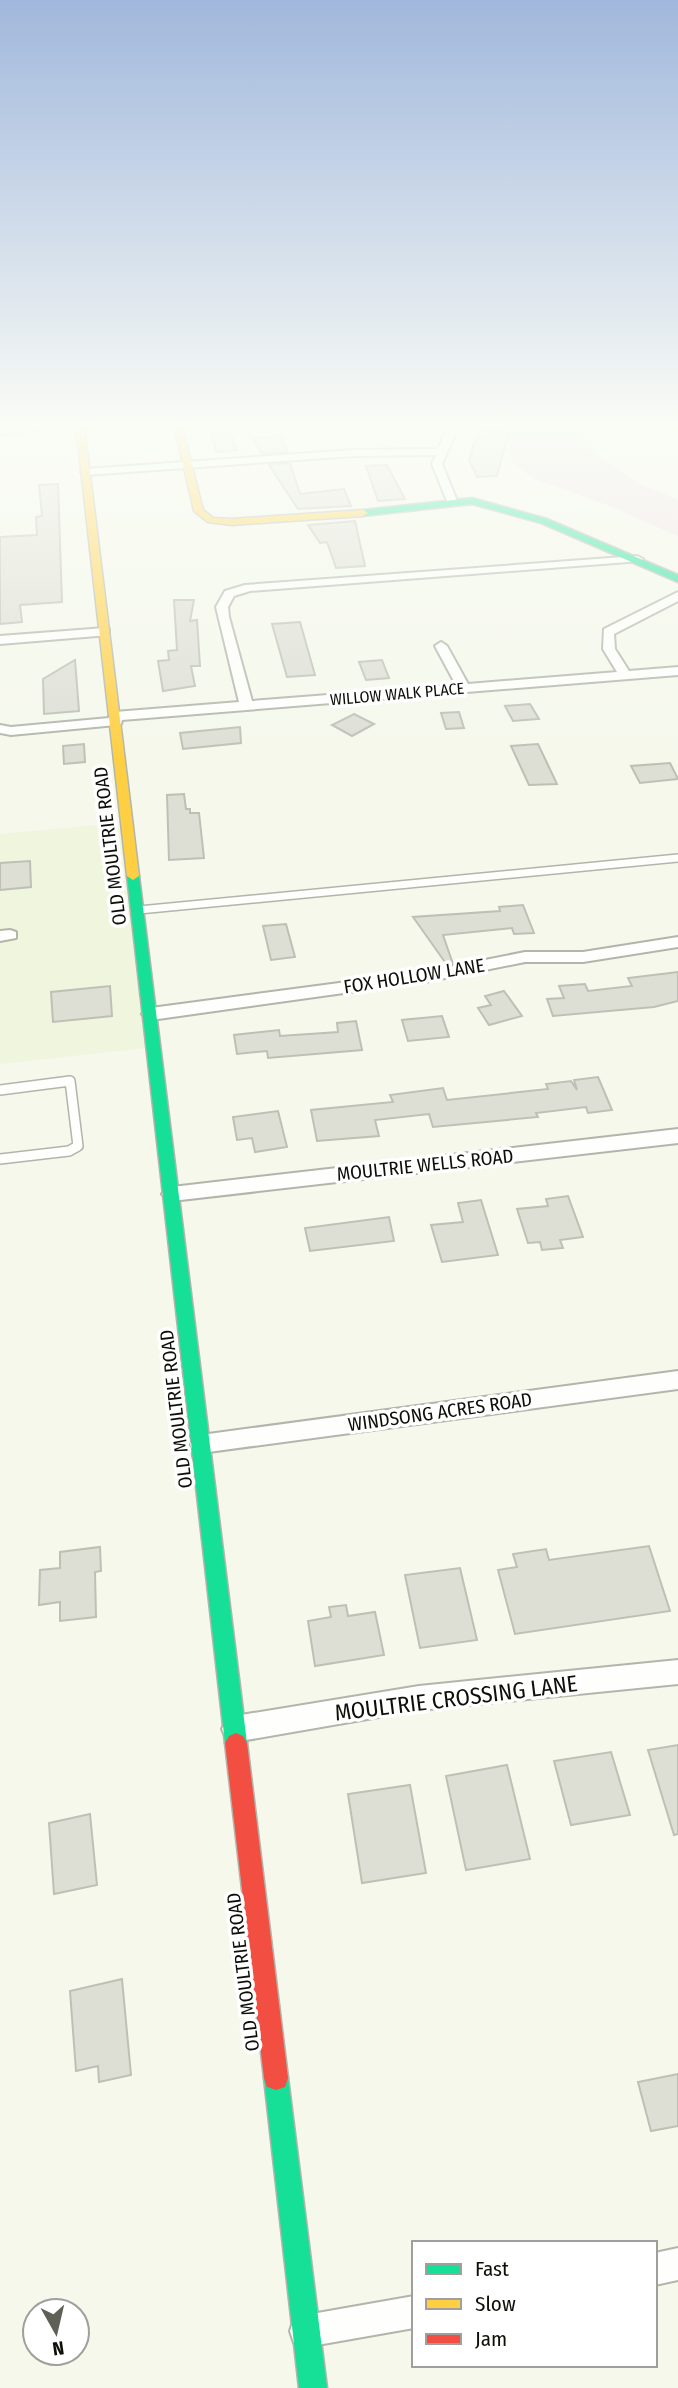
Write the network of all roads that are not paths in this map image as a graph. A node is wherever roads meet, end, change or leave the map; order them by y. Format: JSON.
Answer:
{"nodes":[{"id":1,"x":94,"y":536,"type":"edge"},
{"id":2,"x":581,"y":536,"type":"edge"},
{"id":3,"x":637,"y":559,"type":"junction"},
{"id":4,"x":678,"y":579,"type":"edge"},
{"id":5,"x":678,"y":596,"type":"edge"},
{"id":6,"x":105,"y":632,"type":"junction"},
{"id":7,"x":0,"y":640,"type":"edge"},
{"id":8,"x":441,"y":646,"type":"dead end"},
{"id":9,"x":678,"y":671,"type":"edge"},
{"id":10,"x":625,"y":675,"type":"junction"},
{"id":11,"x":464,"y":688,"type":"junction"},
{"id":12,"x":247,"y":706,"type":"junction"},
{"id":13,"x":116,"y":719,"type":"junction"},
{"id":14,"x":0,"y":729,"type":"edge"},
{"id":15,"x":678,"y":858,"type":"edge"},
{"id":16,"x":138,"y":910,"type":"junction"},
{"id":17,"x":678,"y":942,"type":"edge"},
{"id":18,"x":151,"y":1014,"type":"junction"},
{"id":19,"x":0,"y":1090,"type":"edge"},
{"id":20,"x":678,"y":1136,"type":"edge"},
{"id":21,"x":0,"y":1159,"type":"edge"},
{"id":22,"x":172,"y":1194,"type":"junction"},
{"id":23,"x":678,"y":1380,"type":"edge"},
{"id":24,"x":201,"y":1444,"type":"junction"},
{"id":25,"x":678,"y":1672,"type":"edge"},
{"id":26,"x":235,"y":1729,"type":"junction"},
{"id":27,"x":678,"y":2264,"type":"edge"},
{"id":28,"x":657,"y":2269,"type":"edge"},
{"id":29,"x":412,"y":2312,"type":"edge"},
{"id":30,"x":306,"y":2331,"type":"junction"},
{"id":31,"x":313,"y":2388,"type":"edge"}],
"edges":[{"from":1,"to":6,"type":"main road","name":"OLD MOULTRIE ROAD"},
{"from":2,"to":3,"type":"main road"},
{"from":3,"to":4,"type":"main road"},
{"from":3,"to":12,"type":"street"},
{"from":5,"to":10,"type":"street"},
{"from":6,"to":7,"type":"street"},
{"from":6,"to":13,"type":"main road","name":"OLD MOULTRIE ROAD"},
{"from":8,"to":11,"type":"street"},
{"from":9,"to":10,"type":"street","name":"WILLOW WALK PLACE"},
{"from":10,"to":11,"type":"street","name":"WILLOW WALK PLACE"},
{"from":11,"to":12,"type":"street","name":"WILLOW WALK PLACE"},
{"from":12,"to":13,"type":"street","name":"WILLOW WALK PLACE"},
{"from":13,"to":14,"type":"street","name":"WILLOW WALK PLACE"},
{"from":13,"to":16,"type":"main road","name":"OLD MOULTRIE ROAD"},
{"from":15,"to":16,"type":"lane"},
{"from":16,"to":18,"type":"main road","name":"OLD MOULTRIE ROAD"},
{"from":17,"to":18,"type":"street","name":"FOX HOLLOW LANE"},
{"from":18,"to":22,"type":"main road","name":"OLD MOULTRIE ROAD"},
{"from":19,"to":21,"type":"lane"},
{"from":20,"to":22,"type":"street","name":"MOULTRIE WELLS ROAD"},
{"from":22,"to":24,"type":"main road","name":"OLD MOULTRIE ROAD"},
{"from":23,"to":24,"type":"street","name":"WINDSONG ACRES ROAD"},
{"from":24,"to":26,"type":"main road","name":"OLD MOULTRIE ROAD"},
{"from":25,"to":26,"type":"street","name":"MOULTRIE CROSSING LANE"},
{"from":26,"to":30,"type":"main road","name":"OLD MOULTRIE ROAD"},
{"from":27,"to":28,"type":"street"},
{"from":29,"to":30,"type":"street"},
{"from":30,"to":31,"type":"main road","name":"OLD MOULTRIE ROAD"}]}
